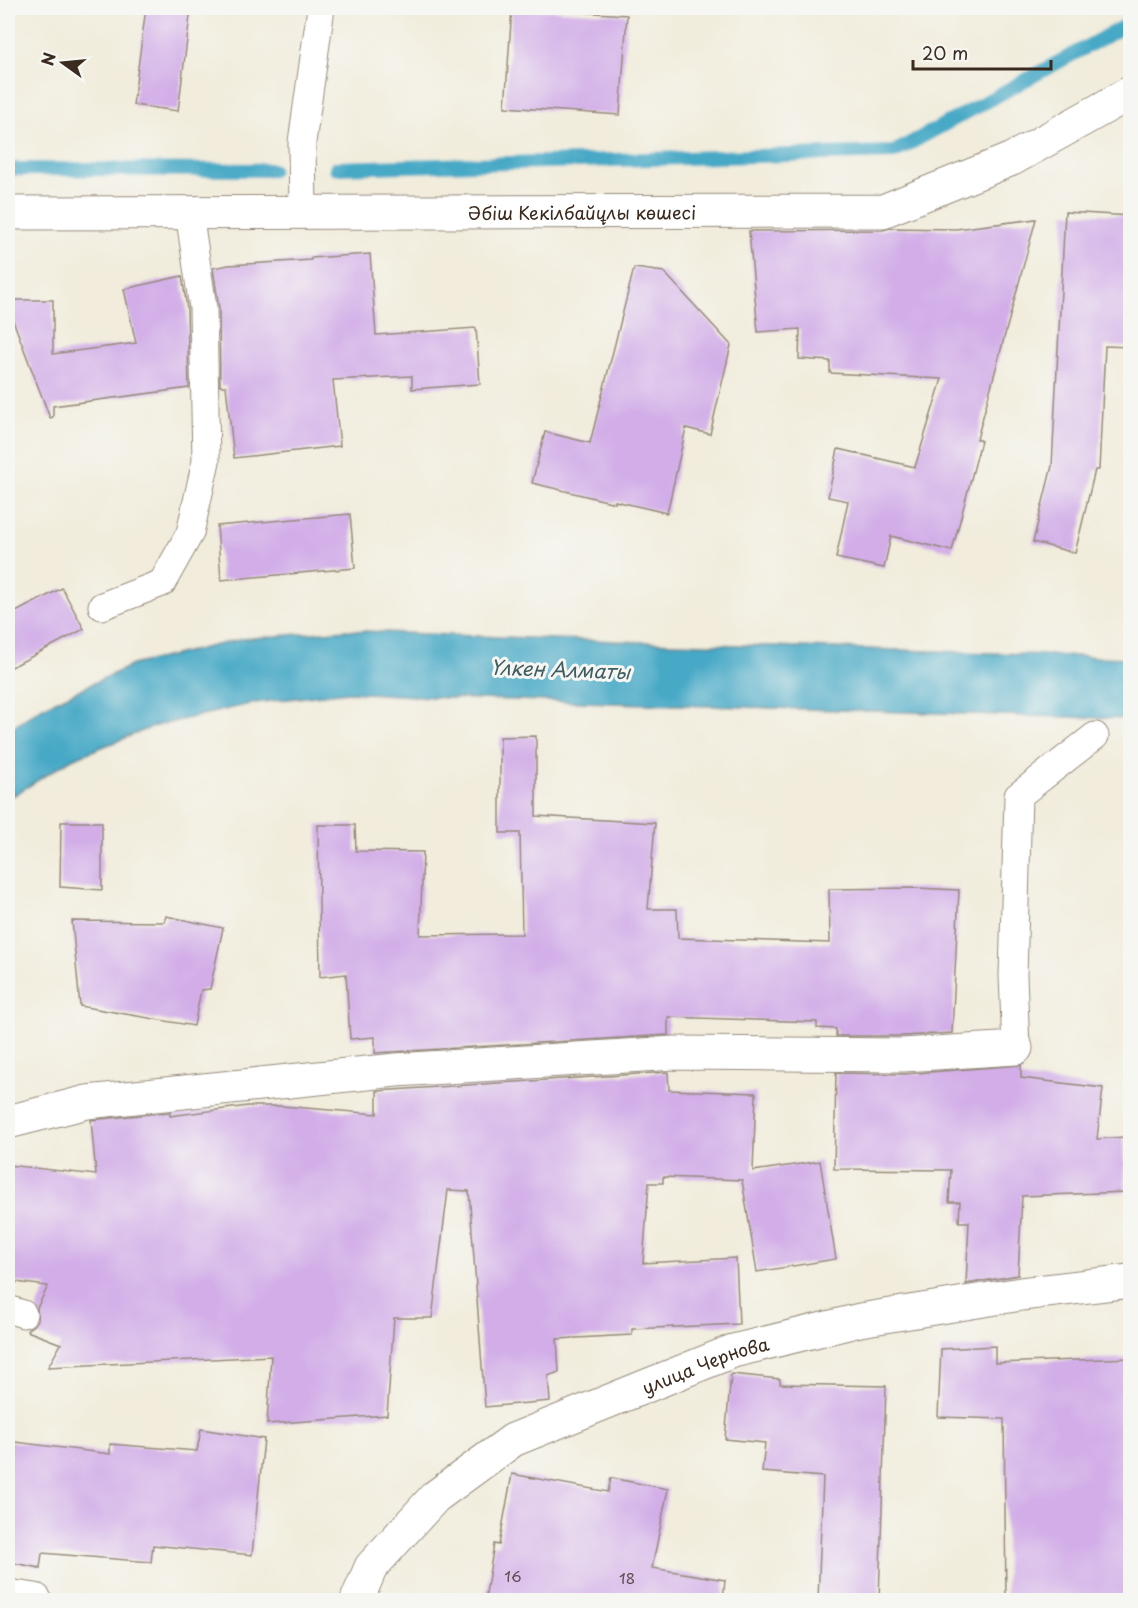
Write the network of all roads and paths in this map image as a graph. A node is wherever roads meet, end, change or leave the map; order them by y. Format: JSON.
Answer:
{"nodes":[{"id":1,"x":321,"y":8,"type":"edge"},
{"id":2,"x":1131,"y":93,"type":"edge"},
{"id":3,"x":189,"y":212,"type":"junction"},
{"id":4,"x":303,"y":212,"type":"junction"},
{"id":5,"x":8,"y":213,"type":"edge"},
{"id":6,"x":102,"y":606,"type":"dead end"},
{"id":7,"x":1095,"y":736,"type":"dead end"},
{"id":8,"x":1016,"y":1048,"type":"joint"},
{"id":9,"x":8,"y":1122,"type":"edge"},
{"id":10,"x":1131,"y":1281,"type":"edge"},
{"id":11,"x":8,"y":1596,"type":"edge"},
{"id":12,"x":35,"y":1600,"type":"edge"},
{"id":13,"x":357,"y":1600,"type":"edge"}],
"edges":[{"from":1,"to":4,"type":"lane"},
{"from":2,"to":4,"type":"street","name":"Әбіш Кекілбайұлы көшесі"},
{"from":3,"to":4,"type":"street","name":"Әбіш Кекілбайұлы көшесі"},
{"from":3,"to":5,"type":"street","name":"Әбіш Кекілбайұлы көшесі"},
{"from":3,"to":6,"type":"lane"},
{"from":7,"to":8,"type":"lane"},
{"from":8,"to":9,"type":"street"},
{"from":10,"to":13,"type":"street","name":"улица Чернова"},
{"from":11,"to":12,"type":"street"}]}
